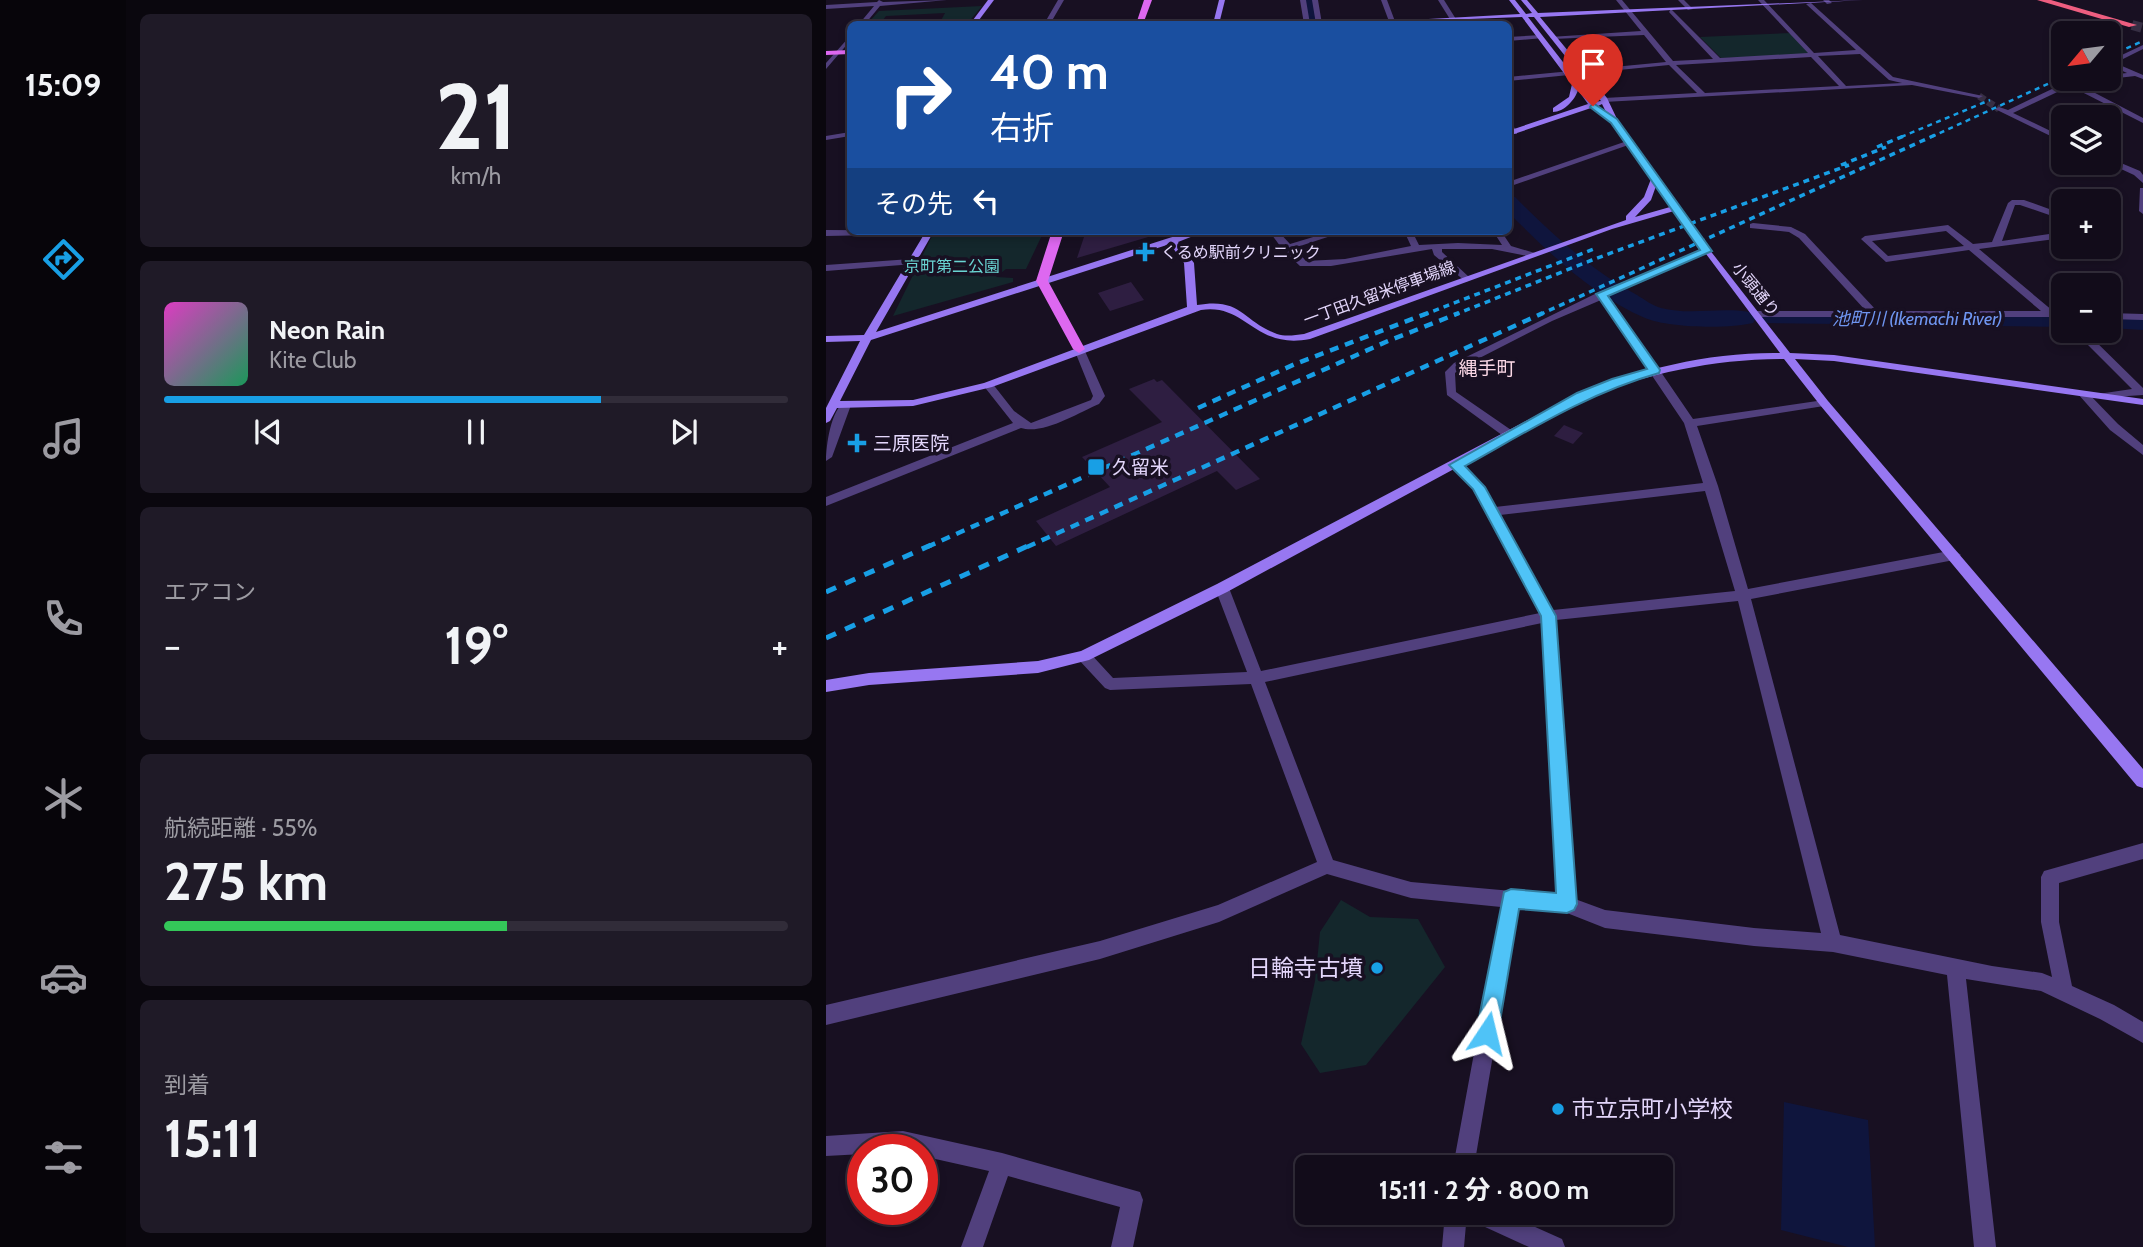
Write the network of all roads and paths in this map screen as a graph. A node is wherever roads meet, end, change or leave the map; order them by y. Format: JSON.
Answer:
{"nodes":[{"id":1,"x":931,"y":0,"type":"edge"},
{"id":2,"x":944,"y":0,"type":"edge"},
{"id":3,"x":991,"y":0,"type":"edge"},
{"id":4,"x":1061,"y":0,"type":"edge"},
{"id":5,"x":1148,"y":0,"type":"edge"},
{"id":6,"x":1222,"y":0,"type":"edge"},
{"id":7,"x":1303,"y":0,"type":"edge"},
{"id":8,"x":1315,"y":0,"type":"edge"},
{"id":9,"x":1384,"y":0,"type":"edge"},
{"id":10,"x":1441,"y":0,"type":"edge"},
{"id":11,"x":1512,"y":0,"type":"edge"},
{"id":12,"x":1524,"y":0,"type":"edge"},
{"id":13,"x":1619,"y":0,"type":"edge"},
{"id":14,"x":1681,"y":0,"type":"edge"},
{"id":15,"x":1762,"y":0,"type":"edge"},
{"id":16,"x":1860,"y":0,"type":"edge"},
{"id":17,"x":2041,"y":0,"type":"edge"},
{"id":18,"x":2055,"y":0,"type":"edge"},
{"id":19,"x":1827,"y":1,"type":"edge"},
{"id":20,"x":881,"y":2,"type":"edge"},
{"id":21,"x":1809,"y":4,"type":"junction"},
{"id":22,"x":1768,"y":6,"type":"junction"},
{"id":23,"x":826,"y":7,"type":"edge"},
{"id":24,"x":1690,"y":9,"type":"junction"},
{"id":25,"x":1671,"y":10,"type":"junction"},
{"id":26,"x":1627,"y":12,"type":"junction"},
{"id":27,"x":1522,"y":15,"type":"junction"},
{"id":28,"x":1536,"y":15,"type":"junction"},
{"id":29,"x":865,"y":21,"type":"edge"},
{"id":30,"x":975,"y":21,"type":"edge"},
{"id":31,"x":1049,"y":21,"type":"edge"},
{"id":32,"x":1140,"y":21,"type":"edge"},
{"id":33,"x":1217,"y":21,"type":"edge"},
{"id":34,"x":1306,"y":21,"type":"edge"},
{"id":35,"x":1318,"y":21,"type":"edge"},
{"id":36,"x":1391,"y":21,"type":"edge"},
{"id":37,"x":1454,"y":21,"type":"edge"},
{"id":38,"x":1465,"y":21,"type":"edge"},
{"id":39,"x":1644,"y":33,"type":"junction"},
{"id":40,"x":1541,"y":37,"type":"junction"},
{"id":41,"x":1553,"y":37,"type":"junction"},
{"id":42,"x":1512,"y":39,"type":"edge"},
{"id":43,"x":847,"y":42,"type":"edge"},
{"id":44,"x":2142,"y":49,"type":"edge"},
{"id":45,"x":838,"y":52,"type":"junction"},
{"id":46,"x":847,"y":52,"type":"edge"},
{"id":47,"x":1861,"y":52,"type":"junction"},
{"id":48,"x":826,"y":53,"type":"edge"},
{"id":49,"x":1814,"y":56,"type":"junction"},
{"id":50,"x":2121,"y":58,"type":"edge"},
{"id":51,"x":1717,"y":59,"type":"junction"},
{"id":52,"x":1671,"y":63,"type":"junction"},
{"id":53,"x":826,"y":68,"type":"edge"},
{"id":54,"x":2121,"y":68,"type":"edge"},
{"id":55,"x":1580,"y":71,"type":"junction"},
{"id":56,"x":1568,"y":73,"type":"junction"},
{"id":57,"x":2139,"y":76,"type":"edge"},
{"id":58,"x":2121,"y":77,"type":"edge"},
{"id":59,"x":1512,"y":79,"type":"edge"},
{"id":60,"x":1576,"y":83,"type":"junction"},
{"id":61,"x":1909,"y":85,"type":"junction"},
{"id":62,"x":1843,"y":88,"type":"junction"},
{"id":63,"x":2053,"y":91,"type":"edge"},
{"id":64,"x":2090,"y":91,"type":"edge"},
{"id":65,"x":1703,"y":94,"type":"junction"},
{"id":66,"x":1979,"y":96,"type":"tunnel mouth"},
{"id":67,"x":1604,"y":100,"type":"junction"},
{"id":68,"x":1592,"y":103,"type":"junction"},
{"id":69,"x":1999,"y":109,"type":"tunnel mouth"},
{"id":70,"x":1556,"y":110,"type":"junction"},
{"id":71,"x":2143,"y":110,"type":"edge"},
{"id":72,"x":2008,"y":113,"type":"junction"},
{"id":73,"x":2129,"y":114,"type":"junction"},
{"id":74,"x":1566,"y":115,"type":"junction"},
{"id":75,"x":1614,"y":121,"type":"junction"},
{"id":76,"x":2143,"y":121,"type":"edge"},
{"id":77,"x":1512,"y":123,"type":"edge"},
{"id":78,"x":1512,"y":133,"type":"edge"},
{"id":79,"x":847,"y":134,"type":"edge"},
{"id":80,"x":2051,"y":135,"type":"edge"},
{"id":81,"x":826,"y":138,"type":"edge"},
{"id":82,"x":1630,"y":143,"type":"junction"},
{"id":83,"x":2121,"y":166,"type":"edge"},
{"id":84,"x":1655,"y":178,"type":"junction"},
{"id":85,"x":2143,"y":181,"type":"edge"},
{"id":86,"x":1512,"y":184,"type":"edge"},
{"id":87,"x":2143,"y":190,"type":"edge"},
{"id":88,"x":1676,"y":208,"type":"junction"},
{"id":89,"x":2143,"y":211,"type":"edge"},
{"id":90,"x":2051,"y":212,"type":"edge"},
{"id":91,"x":1625,"y":222,"type":"junction"},
{"id":92,"x":1753,"y":226,"type":"dead end"},
{"id":93,"x":826,"y":233,"type":"edge"},
{"id":94,"x":847,"y":233,"type":"edge"},
{"id":95,"x":927,"y":235,"type":"edge"},
{"id":96,"x":1057,"y":235,"type":"edge"},
{"id":97,"x":1185,"y":235,"type":"edge"},
{"id":98,"x":1276,"y":235,"type":"edge"},
{"id":99,"x":1329,"y":235,"type":"edge"},
{"id":100,"x":1410,"y":235,"type":"edge"},
{"id":101,"x":1500,"y":235,"type":"edge"},
{"id":102,"x":2051,"y":237,"type":"edge"},
{"id":103,"x":1172,"y":240,"type":"junction"},
{"id":104,"x":1996,"y":244,"type":"junction"},
{"id":105,"x":1416,"y":247,"type":"junction"},
{"id":106,"x":1437,"y":247,"type":"junction"},
{"id":107,"x":1286,"y":248,"type":"junction"},
{"id":108,"x":1508,"y":248,"type":"junction"},
{"id":109,"x":1972,"y":248,"type":"junction"},
{"id":110,"x":1706,"y":251,"type":"junction"},
{"id":111,"x":1536,"y":253,"type":"junction"},
{"id":112,"x":911,"y":262,"type":"junction"},
{"id":113,"x":826,"y":268,"type":"edge"},
{"id":114,"x":1466,"y":279,"type":"junction"},
{"id":115,"x":1042,"y":281,"type":"junction"},
{"id":116,"x":1602,"y":294,"type":"junction"},
{"id":117,"x":2051,"y":308,"type":"edge"},
{"id":118,"x":1192,"y":309,"type":"junction"},
{"id":119,"x":1756,"y":314,"type":"junction"},
{"id":120,"x":1875,"y":315,"type":"junction"},
{"id":121,"x":2051,"y":315,"type":"edge"},
{"id":122,"x":2121,"y":316,"type":"edge"},
{"id":123,"x":2143,"y":317,"type":"edge"},
{"id":124,"x":867,"y":338,"type":"junction"},
{"id":125,"x":826,"y":339,"type":"edge"},
{"id":126,"x":2091,"y":343,"type":"edge"},
{"id":127,"x":1079,"y":349,"type":"junction"},
{"id":128,"x":1788,"y":354,"type":"junction"},
{"id":129,"x":1654,"y":370,"type":"junction"},
{"id":130,"x":988,"y":385,"type":"junction"},
{"id":131,"x":2083,"y":394,"type":"junction"},
{"id":132,"x":2142,"y":395,"type":"edge"},
{"id":133,"x":1824,"y":403,"type":"junction"},
{"id":134,"x":839,"y":405,"type":"junction"},
{"id":135,"x":826,"y":419,"type":"edge"},
{"id":136,"x":1690,"y":423,"type":"junction"},
{"id":137,"x":1020,"y":424,"type":"junction"},
{"id":138,"x":1510,"y":435,"type":"junction"},
{"id":139,"x":2143,"y":451,"type":"edge"},
{"id":140,"x":826,"y":457,"type":"edge"},
{"id":141,"x":1456,"y":465,"type":"junction"},
{"id":142,"x":1712,"y":486,"type":"junction"},
{"id":143,"x":826,"y":502,"type":"edge"},
{"id":144,"x":1493,"y":512,"type":"junction"},
{"id":145,"x":1954,"y":555,"type":"junction"},
{"id":146,"x":1222,"y":588,"type":"junction"},
{"id":147,"x":1743,"y":595,"type":"junction"},
{"id":148,"x":1549,"y":616,"type":"junction"},
{"id":149,"x":1083,"y":656,"type":"junction"},
{"id":150,"x":1257,"y":678,"type":"junction"},
{"id":151,"x":826,"y":686,"type":"edge"},
{"id":152,"x":2143,"y":781,"type":"edge"},
{"id":153,"x":2143,"y":851,"type":"edge"},
{"id":154,"x":1327,"y":866,"type":"junction"},
{"id":155,"x":1511,"y":898,"type":"junction"},
{"id":156,"x":1567,"y":904,"type":"junction"},
{"id":157,"x":1833,"y":943,"type":"junction"},
{"id":158,"x":1955,"y":967,"type":"junction"},
{"id":159,"x":2064,"y":990,"type":"junction"},
{"id":160,"x":826,"y":1015,"type":"edge"},
{"id":161,"x":2143,"y":1033,"type":"edge"},
{"id":162,"x":826,"y":1146,"type":"edge"},
{"id":163,"x":1466,"y":1155,"type":"edge"},
{"id":164,"x":1002,"y":1164,"type":"junction"},
{"id":165,"x":1456,"y":1225,"type":"edge"},
{"id":166,"x":1506,"y":1225,"type":"edge"},
{"id":167,"x":972,"y":1247,"type":"edge"},
{"id":168,"x":1122,"y":1247,"type":"edge"},
{"id":169,"x":1453,"y":1247,"type":"edge"},
{"id":170,"x":1554,"y":1247,"type":"edge"},
{"id":171,"x":1985,"y":1247,"type":"edge"}],
"edges":[{"from":1,"to":2,"type":"street"},
{"from":1,"to":20,"type":"street"},
{"from":3,"to":30,"type":"street"},
{"from":4,"to":31,"type":"street"},
{"from":5,"to":32,"type":"main road"},
{"from":6,"to":33,"type":"street"},
{"from":7,"to":34,"type":"street"},
{"from":8,"to":35,"type":"street"},
{"from":9,"to":36,"type":"street"},
{"from":10,"to":37,"type":"street"},
{"from":11,"to":27,"type":"street"},
{"from":12,"to":28,"type":"street"},
{"from":13,"to":26,"type":"street"},
{"from":14,"to":24,"type":"street"},
{"from":15,"to":22,"type":"street"},
{"from":16,"to":19,"type":"street"},
{"from":17,"to":18,"type":"highway"},
{"from":19,"to":21,"type":"street"},
{"from":20,"to":23,"type":"street"},
{"from":20,"to":29,"type":"street"},
{"from":21,"to":22,"type":"street"},
{"from":21,"to":47,"type":"street"},
{"from":22,"to":24,"type":"street"},
{"from":22,"to":49,"type":"street"},
{"from":24,"to":25,"type":"street"},
{"from":25,"to":26,"type":"street"},
{"from":25,"to":51,"type":"street"},
{"from":26,"to":28,"type":"street"},
{"from":26,"to":39,"type":"street"},
{"from":27,"to":28,"type":"street"},
{"from":27,"to":38,"type":"street"},
{"from":27,"to":40,"type":"street"},
{"from":28,"to":41,"type":"street"},
{"from":39,"to":41,"type":"street"},
{"from":39,"to":52,"type":"street"},
{"from":40,"to":42,"type":"street"},
{"from":40,"to":56,"type":"street"},
{"from":41,"to":55,"type":"street"},
{"from":43,"to":45,"type":"street"},
{"from":44,"to":50,"type":"street"},
{"from":45,"to":46,"type":"main road"},
{"from":45,"to":48,"type":"main road"},
{"from":45,"to":53,"type":"street"},
{"from":47,"to":49,"type":"street"},
{"from":47,"to":61,"type":"street"},
{"from":49,"to":51,"type":"street"},
{"from":49,"to":62,"type":"street"},
{"from":51,"to":52,"type":"street"},
{"from":52,"to":55,"type":"street"},
{"from":52,"to":65,"type":"street"},
{"from":54,"to":57,"type":"street"},
{"from":55,"to":56,"type":"street"},
{"from":55,"to":67,"type":"street"},
{"from":56,"to":59,"type":"street"},
{"from":56,"to":60,"type":"street"},
{"from":57,"to":58,"type":"street"},
{"from":60,"to":68,"type":"street"},
{"from":60,"to":70,"type":"street"},
{"from":61,"to":62,"type":"street"},
{"from":61,"to":66,"type":"street"},
{"from":62,"to":65,"type":"street"},
{"from":63,"to":72,"type":"street"},
{"from":64,"to":73,"type":"street"},
{"from":65,"to":67,"type":"street"},
{"from":67,"to":68,"type":"street"},
{"from":67,"to":75,"type":"street"},
{"from":68,"to":70,"type":"street"},
{"from":68,"to":74,"type":"street"},
{"from":68,"to":75,"type":"street"},
{"from":69,"to":72,"type":"street"},
{"from":70,"to":77,"type":"street"},
{"from":71,"to":73,"type":"street"},
{"from":72,"to":80,"type":"street"},
{"from":73,"to":76,"type":"street"},
{"from":74,"to":75,"type":"street"},
{"from":74,"to":78,"type":"street"},
{"from":75,"to":82,"type":"street"},
{"from":79,"to":81,"type":"street"},
{"from":82,"to":84,"type":"street"},
{"from":82,"to":86,"type":"street"},
{"from":83,"to":85,"type":"street"},
{"from":84,"to":88,"type":"street"},
{"from":84,"to":91,"type":"street"},
{"from":87,"to":89,"type":"street"},
{"from":88,"to":91,"type":"street","name":"一丁田久留米停車場線"},
{"from":88,"to":110,"type":"street","name":"小頭通り"},
{"from":90,"to":104,"type":"street"},
{"from":91,"to":111,"type":"street","name":"一丁田久留米停車場線"},
{"from":92,"to":120,"type":"street"},
{"from":93,"to":94,"type":"street"},
{"from":95,"to":112,"type":"street"},
{"from":96,"to":115,"type":"main road"},
{"from":97,"to":103,"type":"street"},
{"from":98,"to":107,"type":"street"},
{"from":99,"to":107,"type":"street"},
{"from":100,"to":105,"type":"street"},
{"from":101,"to":108,"type":"street"},
{"from":102,"to":104,"type":"street"},
{"from":103,"to":115,"type":"street"},
{"from":103,"to":118,"type":"street"},
{"from":104,"to":109,"type":"street"},
{"from":105,"to":106,"type":"street"},
{"from":105,"to":107,"type":"street"},
{"from":106,"to":108,"type":"street"},
{"from":106,"to":114,"type":"street"},
{"from":108,"to":111,"type":"street"},
{"from":109,"to":109,"type":"street"},
{"from":109,"to":117,"type":"street"},
{"from":110,"to":116,"type":"street"},
{"from":110,"to":119,"type":"street","name":"小頭通り"},
{"from":111,"to":114,"type":"street","name":"一丁田久留米停車場線"},
{"from":112,"to":113,"type":"street"},
{"from":112,"to":124,"type":"street"},
{"from":114,"to":118,"type":"street","name":"一丁田久留米停車場線"},
{"from":115,"to":124,"type":"street"},
{"from":115,"to":127,"type":"main road"},
{"from":116,"to":129,"type":"street"},
{"from":116,"to":138,"type":"street"},
{"from":118,"to":127,"type":"street","name":"一丁田久留米停車場線"},
{"from":119,"to":120,"type":"street"},
{"from":119,"to":128,"type":"street","name":"小頭通り"},
{"from":120,"to":121,"type":"street"},
{"from":122,"to":123,"type":"street"},
{"from":124,"to":125,"type":"street"},
{"from":124,"to":134,"type":"street"},
{"from":126,"to":132,"type":"street"},
{"from":127,"to":130,"type":"street","name":"一丁田久留米停車場線"},
{"from":127,"to":137,"type":"street"},
{"from":128,"to":129,"type":"street"},
{"from":128,"to":131,"type":"street"},
{"from":128,"to":133,"type":"street","name":"小頭通り"},
{"from":129,"to":136,"type":"street"},
{"from":129,"to":138,"type":"street"},
{"from":130,"to":134,"type":"street","name":"一丁田久留米停車場線"},
{"from":130,"to":137,"type":"street"},
{"from":131,"to":132,"type":"street"},
{"from":131,"to":139,"type":"street"},
{"from":133,"to":136,"type":"street"},
{"from":133,"to":145,"type":"street","name":"小頭通り"},
{"from":134,"to":135,"type":"street"},
{"from":134,"to":140,"type":"street"},
{"from":136,"to":142,"type":"street"},
{"from":137,"to":143,"type":"street"},
{"from":138,"to":141,"type":"street"},
{"from":141,"to":144,"type":"street"},
{"from":141,"to":146,"type":"street"},
{"from":142,"to":144,"type":"street"},
{"from":142,"to":147,"type":"street"},
{"from":144,"to":148,"type":"street"},
{"from":145,"to":147,"type":"street"},
{"from":145,"to":152,"type":"street","name":"小頭通り"},
{"from":146,"to":149,"type":"street"},
{"from":146,"to":150,"type":"street"},
{"from":147,"to":148,"type":"street"},
{"from":147,"to":157,"type":"street"},
{"from":148,"to":150,"type":"street"},
{"from":148,"to":156,"type":"street"},
{"from":149,"to":150,"type":"street"},
{"from":149,"to":151,"type":"street"},
{"from":150,"to":154,"type":"street"},
{"from":153,"to":159,"type":"street"},
{"from":154,"to":155,"type":"street"},
{"from":154,"to":160,"type":"street"},
{"from":155,"to":156,"type":"street"},
{"from":155,"to":163,"type":"street"},
{"from":156,"to":157,"type":"street"},
{"from":157,"to":158,"type":"street"},
{"from":158,"to":159,"type":"street"},
{"from":158,"to":171,"type":"street"},
{"from":159,"to":161,"type":"street"},
{"from":162,"to":164,"type":"street"},
{"from":164,"to":167,"type":"street"},
{"from":164,"to":168,"type":"street"},
{"from":165,"to":169,"type":"street"},
{"from":166,"to":170,"type":"street"}]}
